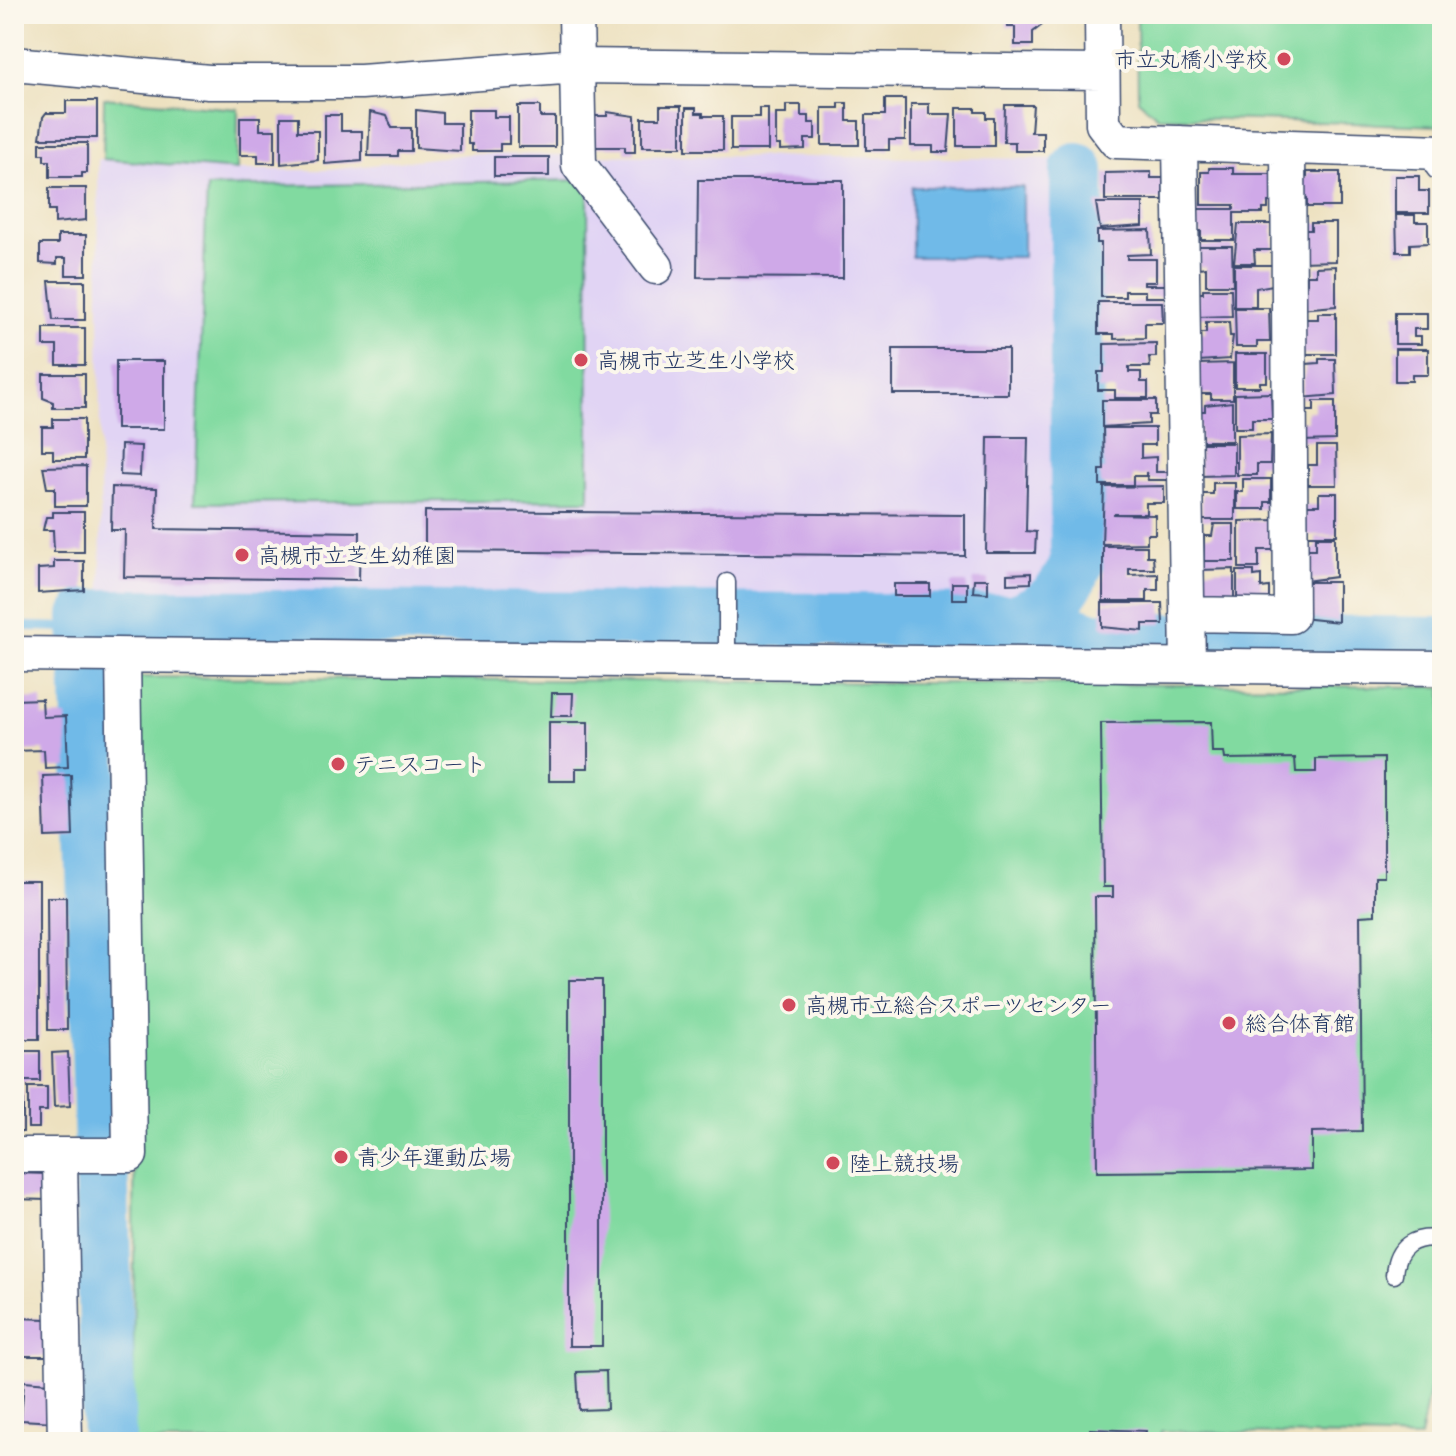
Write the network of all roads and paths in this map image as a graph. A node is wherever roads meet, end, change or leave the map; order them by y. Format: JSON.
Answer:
{"nodes":[{"id":1,"x":576,"y":14,"type":"edge"},
{"id":2,"x":1102,"y":14,"type":"edge"},
{"id":3,"x":14,"y":64,"type":"edge"},
{"id":4,"x":577,"y":66,"type":"junction"},
{"id":5,"x":1102,"y":72,"type":"junction"},
{"id":6,"x":1180,"y":143,"type":"junction"},
{"id":7,"x":1288,"y":147,"type":"junction"},
{"id":8,"x":1442,"y":164,"type":"edge"},
{"id":9,"x":656,"y":267,"type":"dead end"},
{"id":10,"x":727,"y":590,"type":"dead end"},
{"id":11,"x":1187,"y":639,"type":"junction"},
{"id":12,"x":727,"y":651,"type":"junction"},
{"id":13,"x":14,"y":654,"type":"edge"},
{"id":14,"x":114,"y":656,"type":"junction"},
{"id":15,"x":1442,"y":668,"type":"edge"},
{"id":16,"x":14,"y":1155,"type":"edge"},
{"id":17,"x":67,"y":1157,"type":"junction"},
{"id":18,"x":1442,"y":1239,"type":"edge"},
{"id":19,"x":1394,"y":1275,"type":"dead end"},
{"id":20,"x":65,"y":1442,"type":"edge"}],
"edges":[{"from":1,"to":4,"type":"street"},
{"from":2,"to":5,"type":"street"},
{"from":3,"to":4,"type":"street"},
{"from":4,"to":5,"type":"street"},
{"from":4,"to":9,"type":"street"},
{"from":5,"to":6,"type":"street"},
{"from":6,"to":7,"type":"street"},
{"from":6,"to":11,"type":"street"},
{"from":7,"to":8,"type":"street"},
{"from":7,"to":11,"type":"street"},
{"from":10,"to":12,"type":"lane"},
{"from":11,"to":12,"type":"street"},
{"from":11,"to":15,"type":"street"},
{"from":12,"to":14,"type":"street"},
{"from":13,"to":14,"type":"street"},
{"from":14,"to":17,"type":"street"},
{"from":16,"to":17,"type":"street"},
{"from":17,"to":20,"type":"street"},
{"from":18,"to":19,"type":"lane"}]}
